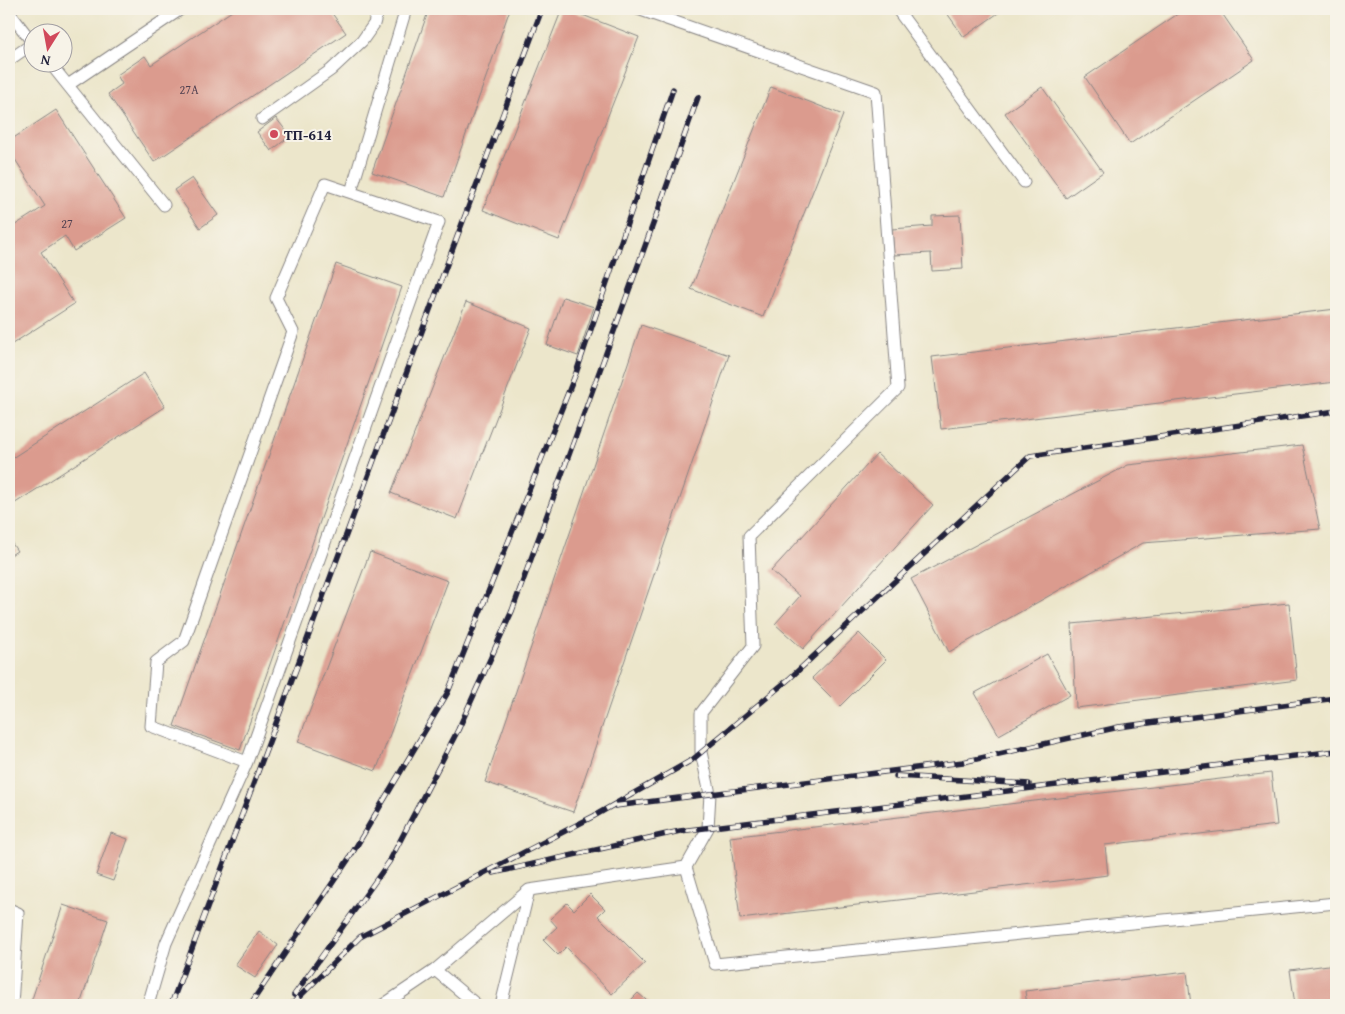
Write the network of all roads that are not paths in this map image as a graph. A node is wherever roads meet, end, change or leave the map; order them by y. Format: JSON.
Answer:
{"nodes":[{"id":1,"x":180,"y":9,"type":"edge"},
{"id":2,"x":378,"y":9,"type":"edge"},
{"id":3,"x":406,"y":9,"type":"edge"},
{"id":4,"x":638,"y":9,"type":"edge"},
{"id":5,"x":897,"y":9,"type":"edge"},
{"id":6,"x":9,"y":12,"type":"edge"},
{"id":7,"x":22,"y":30,"type":"edge"},
{"id":8,"x":22,"y":50,"type":"edge"},
{"id":9,"x":9,"y":60,"type":"edge"},
{"id":10,"x":57,"y":72,"type":"edge"},
{"id":11,"x":68,"y":85,"type":"junction"},
{"id":12,"x":262,"y":118,"type":"dead end"},
{"id":13,"x":1024,"y":182,"type":"dead end"},
{"id":14,"x":351,"y":192,"type":"junction"},
{"id":15,"x":164,"y":205,"type":"dead end"},
{"id":16,"x":247,"y":762,"type":"junction"},
{"id":17,"x":686,"y":867,"type":"junction"},
{"id":18,"x":528,"y":890,"type":"junction"},
{"id":19,"x":1336,"y":903,"type":"edge"},
{"id":20,"x":9,"y":909,"type":"edge"},
{"id":21,"x":435,"y":970,"type":"junction"},
{"id":22,"x":12,"y":1005,"type":"edge"},
{"id":23,"x":148,"y":1005,"type":"edge"},
{"id":24,"x":383,"y":1005,"type":"edge"},
{"id":25,"x":477,"y":1005,"type":"edge"},
{"id":26,"x":500,"y":1005,"type":"edge"}],
"edges":[{"from":1,"to":11,"type":"lane"},
{"from":2,"to":12,"type":"lane"},
{"from":3,"to":14,"type":"lane"},
{"from":4,"to":17,"type":"lane"},
{"from":5,"to":13,"type":"lane"},
{"from":6,"to":7,"type":"lane"},
{"from":8,"to":9,"type":"lane"},
{"from":10,"to":11,"type":"lane"},
{"from":11,"to":15,"type":"lane"},
{"from":14,"to":16,"type":"lane"},
{"from":14,"to":16,"type":"lane"},
{"from":16,"to":23,"type":"lane"},
{"from":17,"to":18,"type":"lane"},
{"from":17,"to":19,"type":"lane"},
{"from":18,"to":21,"type":"lane"},
{"from":18,"to":26,"type":"lane"},
{"from":20,"to":22,"type":"lane"},
{"from":21,"to":24,"type":"lane"},
{"from":21,"to":25,"type":"lane"}]}
